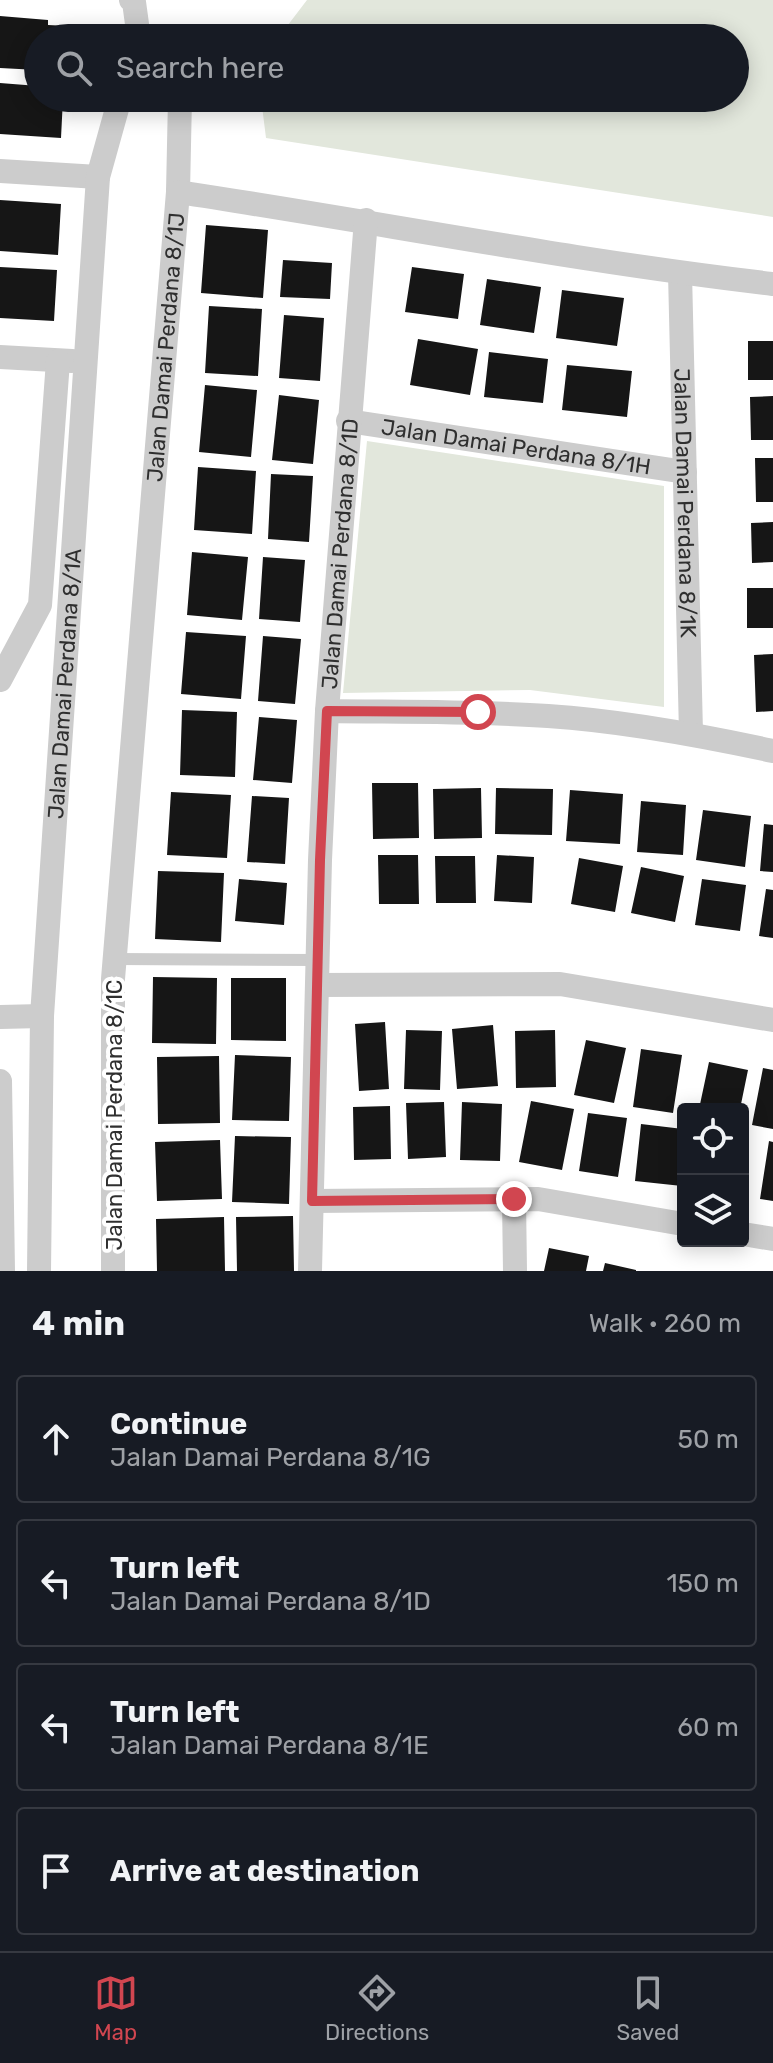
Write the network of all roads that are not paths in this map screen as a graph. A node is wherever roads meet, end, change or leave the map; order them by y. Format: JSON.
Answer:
{"nodes":[{"id":1,"x":131,"y":0,"type":"edge"},
{"id":2,"x":137,"y":24,"type":"edge"},
{"id":3,"x":116,"y":112,"type":"edge"},
{"id":4,"x":180,"y":112,"type":"edge"},
{"id":5,"x":0,"y":171,"type":"edge"},
{"id":6,"x":98,"y":177,"type":"junction"},
{"id":7,"x":178,"y":192,"type":"junction"},
{"id":8,"x":366,"y":220,"type":"junction"},
{"id":9,"x":680,"y":273,"type":"junction"},
{"id":10,"x":773,"y":284,"type":"edge"},
{"id":11,"x":0,"y":357,"type":"edge"},
{"id":12,"x":58,"y":361,"type":"junction"},
{"id":13,"x":87,"y":361,"type":"junction"},
{"id":14,"x":348,"y":421,"type":"junction"},
{"id":15,"x":685,"y":472,"type":"junction"},
{"id":16,"x":0,"y":680,"type":"edge"},
{"id":17,"x":327,"y":711,"type":"junction"},
{"id":18,"x":691,"y":733,"type":"junction"},
{"id":19,"x":773,"y":751,"type":"edge"},
{"id":20,"x":115,"y":959,"type":"junction"},
{"id":21,"x":318,"y":972,"type":"junction"},
{"id":22,"x":42,"y":1016,"type":"junction"},
{"id":23,"x":0,"y":1017,"type":"edge"},
{"id":24,"x":773,"y":1020,"type":"edge"},
{"id":25,"x":0,"y":1081,"type":"edge"},
{"id":26,"x":514,"y":1199,"type":"junction"},
{"id":27,"x":312,"y":1201,"type":"junction"},
{"id":28,"x":677,"y":1223,"type":"edge"},
{"id":29,"x":749,"y":1235,"type":"edge"},
{"id":30,"x":773,"y":1239,"type":"edge"},
{"id":31,"x":3,"y":1271,"type":"edge"},
{"id":32,"x":39,"y":1271,"type":"edge"},
{"id":33,"x":113,"y":1271,"type":"edge"},
{"id":34,"x":310,"y":1271,"type":"edge"},
{"id":35,"x":515,"y":1271,"type":"edge"}],
"edges":[{"from":1,"to":2,"type":"street"},
{"from":3,"to":6,"type":"street","name":"Jalan Damai Perdana 8/1A"},
{"from":4,"to":7,"type":"street"},
{"from":5,"to":6,"type":"street"},
{"from":6,"to":13,"type":"street","name":"Jalan Damai Perdana 8/1A"},
{"from":7,"to":8,"type":"street","name":"Jalan Damai Perdana 8/1J"},
{"from":7,"to":20,"type":"street","name":"Jalan Damai Perdana 8/1J"},
{"from":8,"to":9,"type":"street","name":"Jalan Damai Perdana 8/1J"},
{"from":8,"to":14,"type":"street","name":"Jalan Damai Perdana 8/1D"},
{"from":9,"to":10,"type":"street","name":"Jalan Damai Perdana 8/1J"},
{"from":9,"to":15,"type":"street","name":"Jalan Damai Perdana 8/1K"},
{"from":11,"to":12,"type":"street"},
{"from":12,"to":13,"type":"street"},
{"from":12,"to":16,"type":"street"},
{"from":13,"to":22,"type":"street","name":"Jalan Damai Perdana 8/1A"},
{"from":14,"to":15,"type":"street","name":"Jalan Damai Perdana 8/1H"},
{"from":14,"to":17,"type":"street","name":"Jalan Damai Perdana 8/1D"},
{"from":15,"to":18,"type":"street","name":"Jalan Damai Perdana 8/1K"},
{"from":17,"to":18,"type":"street"},
{"from":17,"to":21,"type":"street","name":"Jalan Damai Perdana 8/1D"},
{"from":18,"to":19,"type":"street"},
{"from":20,"to":21,"type":"lane"},
{"from":20,"to":33,"type":"street","name":"Jalan Damai Perdana 8/1C"},
{"from":21,"to":24,"type":"street"},
{"from":21,"to":27,"type":"street","name":"Jalan Damai Perdana 8/1D"},
{"from":22,"to":23,"type":"street"},
{"from":22,"to":32,"type":"street","name":"Jalan Damai Perdana 8/1A"},
{"from":25,"to":31,"type":"street"},
{"from":26,"to":27,"type":"street"},
{"from":26,"to":28,"type":"street"},
{"from":26,"to":35,"type":"street"},
{"from":27,"to":34,"type":"street","name":"Jalan Damai Perdana 8/1D"},
{"from":29,"to":30,"type":"street"}]}
